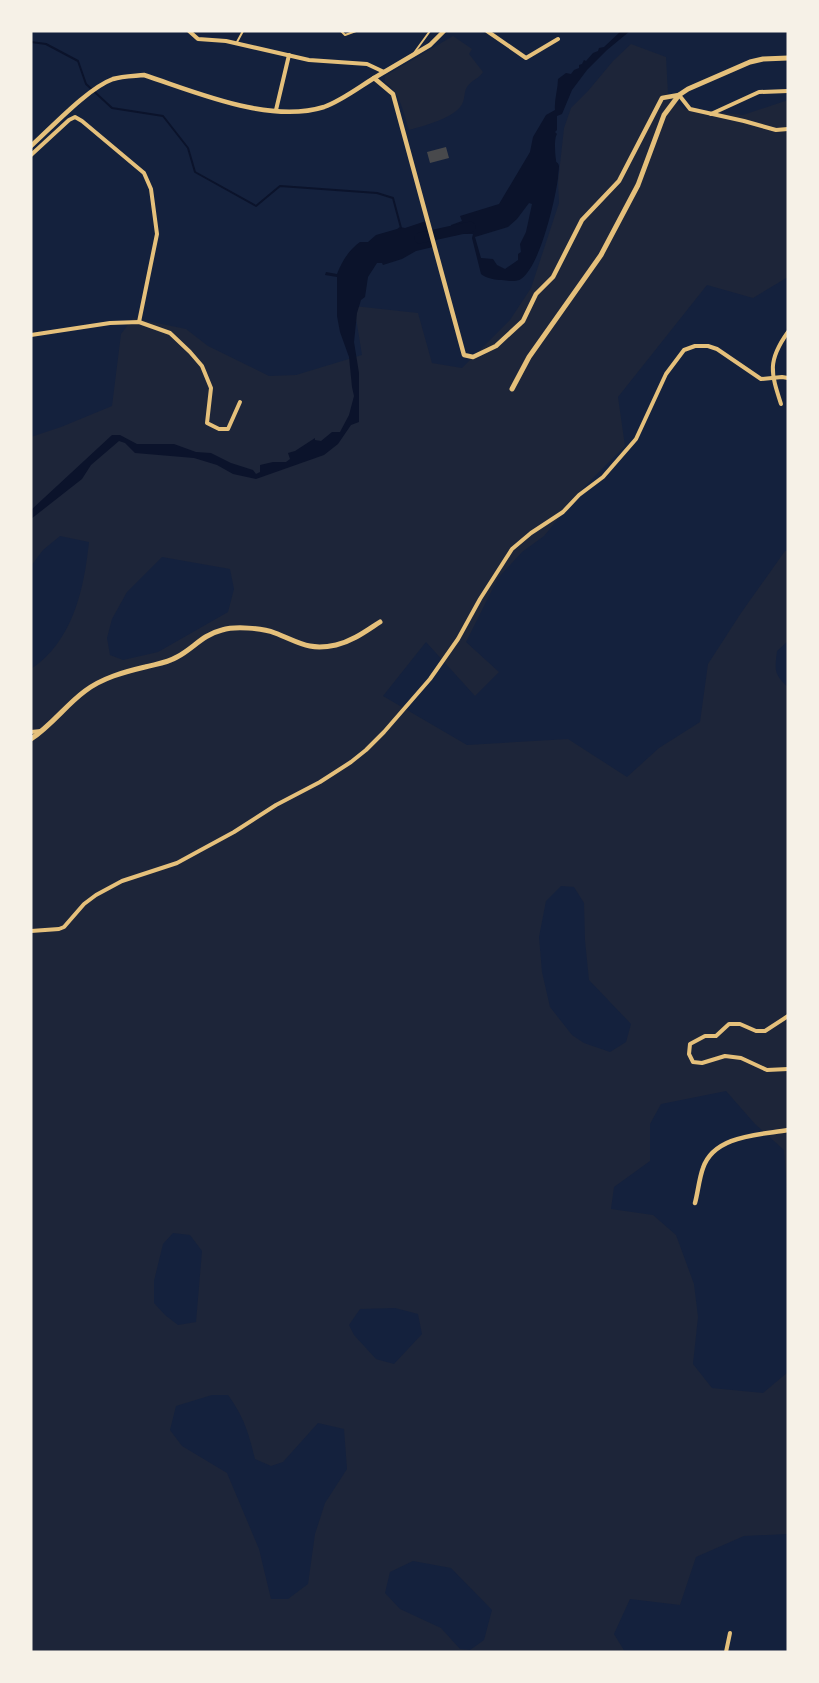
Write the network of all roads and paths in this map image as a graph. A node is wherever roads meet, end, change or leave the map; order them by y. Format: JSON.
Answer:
{"nodes":[{"id":1,"x":189,"y":31,"type":"edge"},
{"id":2,"x":243,"y":31,"type":"edge"},
{"id":3,"x":341,"y":31,"type":"edge"},
{"id":4,"x":356,"y":31,"type":"edge"},
{"id":5,"x":430,"y":31,"type":"edge"},
{"id":6,"x":444,"y":31,"type":"edge"},
{"id":7,"x":487,"y":31,"type":"edge"},
{"id":8,"x":558,"y":39,"type":"dead end"},
{"id":9,"x":237,"y":43,"type":"junction"},
{"id":10,"x":289,"y":55,"type":"junction"},
{"id":11,"x":411,"y":57,"type":"junction"},
{"id":12,"x":788,"y":58,"type":"edge"},
{"id":13,"x":384,"y":72,"type":"junction"},
{"id":14,"x":374,"y":78,"type":"junction"},
{"id":15,"x":788,"y":91,"type":"edge"},
{"id":16,"x":679,"y":95,"type":"junction"},
{"id":17,"x":276,"y":110,"type":"junction"},
{"id":18,"x":711,"y":114,"type":"junction"},
{"id":19,"x":788,"y":128,"type":"edge"},
{"id":20,"x":31,"y":146,"type":"edge"},
{"id":21,"x":31,"y":155,"type":"edge"},
{"id":22,"x":139,"y":322,"type":"junction"},
{"id":23,"x":788,"y":332,"type":"edge"},
{"id":24,"x":31,"y":336,"type":"edge"},
{"id":25,"x":773,"y":378,"type":"junction"},
{"id":26,"x":788,"y":378,"type":"edge"},
{"id":27,"x":512,"y":389,"type":"dead end"},
{"id":28,"x":240,"y":402,"type":"dead end"},
{"id":29,"x":781,"y":404,"type":"dead end"},
{"id":30,"x":380,"y":622,"type":"dead end"},
{"id":31,"x":43,"y":731,"type":"junction"},
{"id":32,"x":31,"y":732,"type":"edge"},
{"id":33,"x":31,"y":739,"type":"edge"},
{"id":34,"x":31,"y":931,"type":"edge"},
{"id":35,"x":788,"y":1016,"type":"edge"},
{"id":36,"x":788,"y":1069,"type":"edge"},
{"id":37,"x":788,"y":1130,"type":"edge"},
{"id":38,"x":695,"y":1203,"type":"dead end"},
{"id":39,"x":730,"y":1633,"type":"dead end"},
{"id":40,"x":726,"y":1652,"type":"edge"}],
"edges":[{"from":1,"to":9,"type":"street"},
{"from":2,"to":9,"type":"lane"},
{"from":3,"to":4,"type":"lane"},
{"from":5,"to":11,"type":"lane"},
{"from":6,"to":11,"type":"street"},
{"from":7,"to":8,"type":"street"},
{"from":9,"to":10,"type":"street"},
{"from":10,"to":13,"type":"street"},
{"from":10,"to":17,"type":"street"},
{"from":11,"to":13,"type":"street"},
{"from":12,"to":16,"type":"main road"},
{"from":13,"to":14,"type":"street"},
{"from":14,"to":16,"type":"street"},
{"from":14,"to":17,"type":"street"},
{"from":15,"to":18,"type":"street"},
{"from":16,"to":18,"type":"street"},
{"from":16,"to":27,"type":"main road"},
{"from":17,"to":20,"type":"street"},
{"from":18,"to":19,"type":"street"},
{"from":21,"to":22,"type":"street"},
{"from":22,"to":24,"type":"street"},
{"from":22,"to":28,"type":"street"},
{"from":23,"to":25,"type":"street"},
{"from":25,"to":26,"type":"street"},
{"from":25,"to":29,"type":"street"},
{"from":25,"to":34,"type":"street"},
{"from":30,"to":31,"type":"main road"},
{"from":31,"to":32,"type":"street"},
{"from":31,"to":33,"type":"main road"},
{"from":35,"to":36,"type":"street"},
{"from":37,"to":38,"type":"street"},
{"from":39,"to":40,"type":"street"}]}
